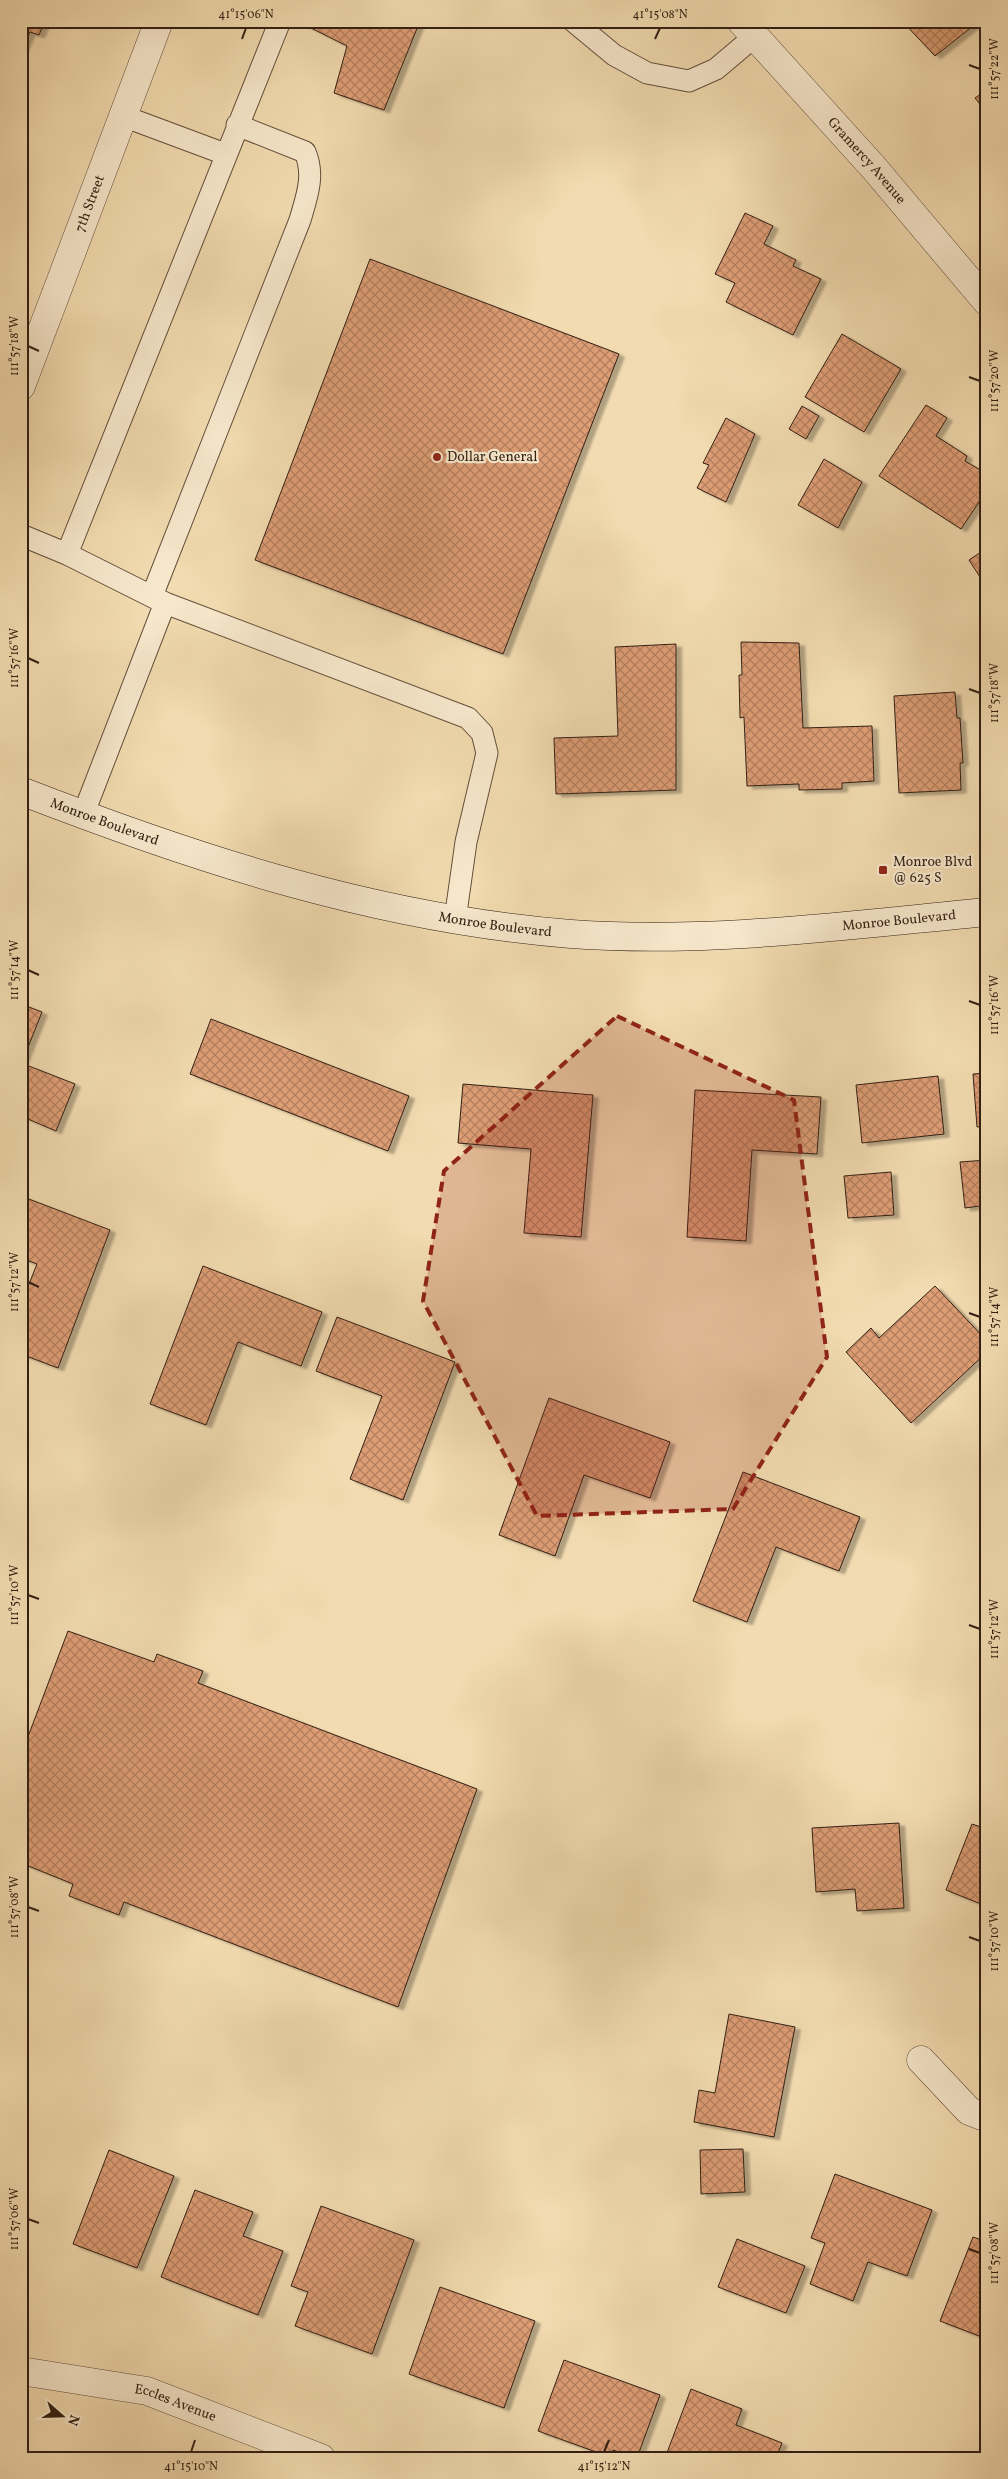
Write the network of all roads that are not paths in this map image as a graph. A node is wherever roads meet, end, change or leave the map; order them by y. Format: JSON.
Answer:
{"nodes":[{"id":1,"x":158,"y":21,"type":"edge"},
{"id":2,"x":280,"y":21,"type":"edge"},
{"id":3,"x":572,"y":21,"type":"edge"},
{"id":4,"x":748,"y":28,"type":"edge"},
{"id":5,"x":123,"y":116,"type":"junction"},
{"id":6,"x":237,"y":125,"type":"junction"},
{"id":7,"x":225,"y":154,"type":"junction"},
{"id":8,"x":987,"y":302,"type":"edge"},
{"id":9,"x":21,"y":386,"type":"edge"},
{"id":10,"x":21,"y":534,"type":"edge"},
{"id":11,"x":67,"y":554,"type":"junction"},
{"id":12,"x":158,"y":599,"type":"junction"},
{"id":13,"x":21,"y":792,"type":"edge"},
{"id":14,"x":83,"y":815,"type":"junction"},
{"id":15,"x":987,"y":912,"type":"edge"},
{"id":16,"x":454,"y":920,"type":"junction"},
{"id":17,"x":921,"y":2060,"type":"dead end"},
{"id":18,"x":987,"y":2118,"type":"edge"},
{"id":19,"x":21,"y":2371,"type":"edge"},
{"id":20,"x":321,"y":2458,"type":"edge"}],
"edges":[{"from":1,"to":5,"type":"street","name":"7th Street"},
{"from":2,"to":6,"type":"lane"},
{"from":3,"to":4,"type":"lane"},
{"from":4,"to":8,"type":"street","name":"Gramercy Avenue"},
{"from":5,"to":7,"type":"lane"},
{"from":5,"to":9,"type":"street","name":"7th Street"},
{"from":6,"to":7,"type":"lane"},
{"from":6,"to":12,"type":"lane"},
{"from":7,"to":11,"type":"lane"},
{"from":10,"to":11,"type":"lane"},
{"from":11,"to":12,"type":"lane"},
{"from":12,"to":14,"type":"lane"},
{"from":12,"to":16,"type":"lane"},
{"from":13,"to":14,"type":"street","name":"Monroe Boulevard"},
{"from":14,"to":16,"type":"street","name":"Monroe Boulevard"},
{"from":15,"to":16,"type":"street","name":"Monroe Boulevard"},
{"from":17,"to":18,"type":"street"},
{"from":19,"to":20,"type":"street","name":"Eccles Avenue"}]}
